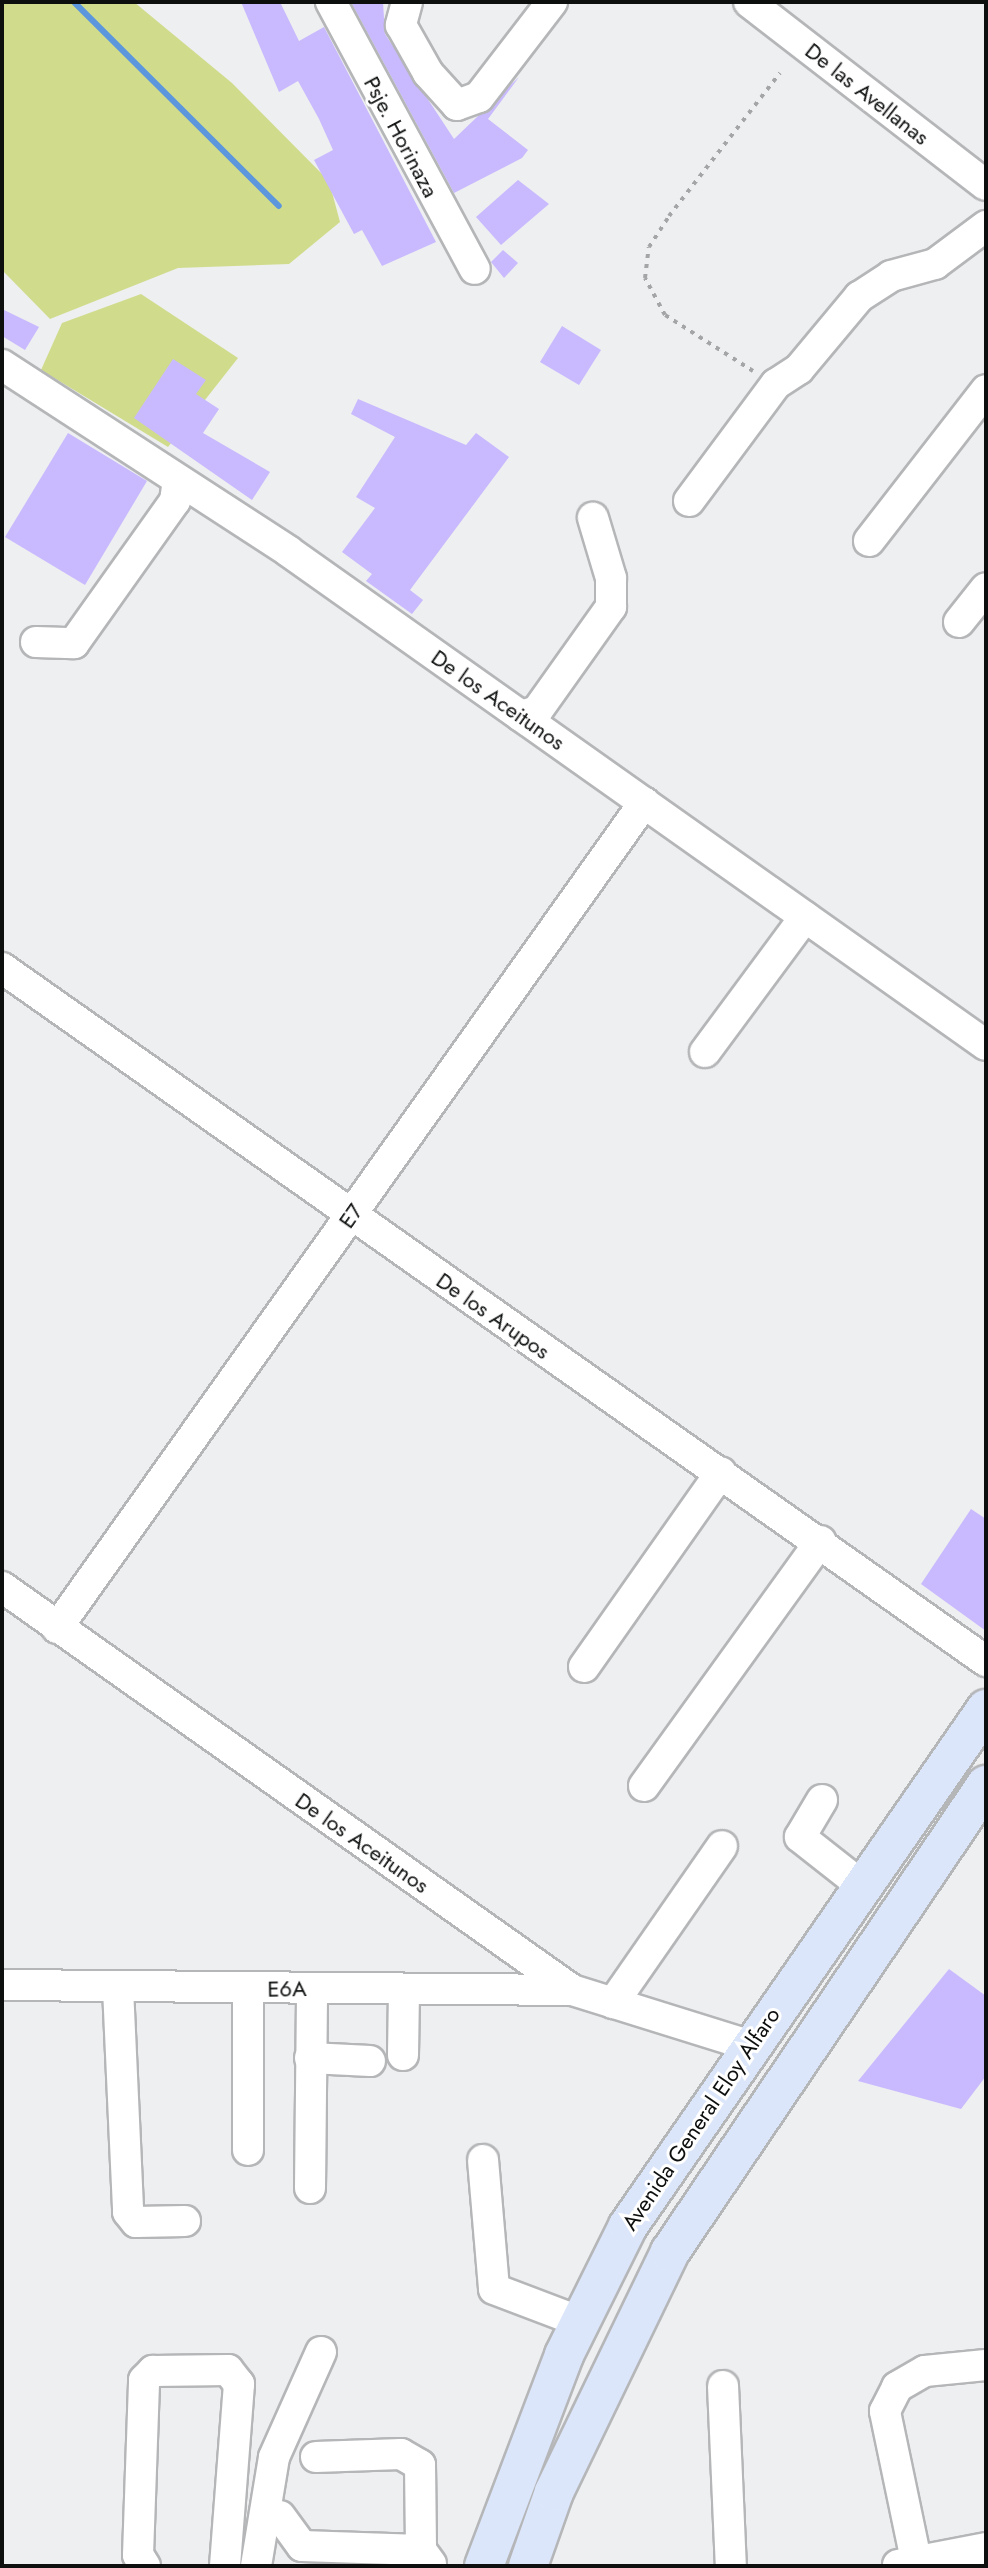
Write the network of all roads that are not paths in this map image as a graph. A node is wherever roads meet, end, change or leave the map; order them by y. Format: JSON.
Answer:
{"nodes":[{"id":1,"x":331,"y":2,"type":"edge"},
{"id":2,"x":407,"y":2,"type":"edge"},
{"id":3,"x":552,"y":2,"type":"edge"},
{"id":4,"x":749,"y":2,"type":"edge"},
{"id":5,"x":986,"y":185,"type":"edge"},
{"id":6,"x":986,"y":226,"type":"edge"},
{"id":7,"x":475,"y":269,"type":"dead end"},
{"id":8,"x":2,"y":365,"type":"edge"},
{"id":9,"x":986,"y":390,"type":"edge"},
{"id":10,"x":178,"y":480,"type":"junction"},
{"id":11,"x":689,"y":501,"type":"dead end"},
{"id":12,"x":593,"y":518,"type":"dead end"},
{"id":13,"x":869,"y":541,"type":"dead end"},
{"id":14,"x":986,"y":588,"type":"edge"},
{"id":15,"x":959,"y":622,"type":"dead end"},
{"id":16,"x":36,"y":642,"type":"dead end"},
{"id":17,"x":521,"y":716,"type":"junction"},
{"id":18,"x":644,"y":803,"type":"junction"},
{"id":19,"x":805,"y":917,"type":"junction"},
{"id":20,"x":2,"y":968,"type":"edge"},
{"id":21,"x":986,"y":1045,"type":"edge"},
{"id":22,"x":705,"y":1052,"type":"dead end"},
{"id":23,"x":350,"y":1217,"type":"junction"},
{"id":24,"x":721,"y":1472,"type":"junction"},
{"id":25,"x":821,"y":1541,"type":"junction"},
{"id":26,"x":2,"y":1587,"type":"edge"},
{"id":27,"x":57,"y":1628,"type":"junction"},
{"id":28,"x":986,"y":1661,"type":"edge"},
{"id":29,"x":584,"y":1667,"type":"dead end"},
{"id":30,"x":986,"y":1709,"type":"edge"},
{"id":31,"x":986,"y":1785,"type":"edge"},
{"id":32,"x":644,"y":1786,"type":"dead end"},
{"id":33,"x":822,"y":1800,"type":"dead end"},
{"id":34,"x":722,"y":1846,"type":"dead end"},
{"id":35,"x":861,"y":1885,"type":"junction"},
{"id":36,"x":2,"y":1985,"type":"edge"},
{"id":37,"x":118,"y":1988,"type":"junction"},
{"id":38,"x":312,"y":1989,"type":"junction"},
{"id":39,"x":404,"y":1989,"type":"junction"},
{"id":40,"x":248,"y":1990,"type":"junction"},
{"id":41,"x":572,"y":1990,"type":"junction"},
{"id":42,"x":613,"y":2003,"type":"junction"},
{"id":43,"x":749,"y":2045,"type":"junction"},
{"id":44,"x":403,"y":2055,"type":"dead end"},
{"id":45,"x":310,"y":2058,"type":"junction"},
{"id":46,"x":370,"y":2061,"type":"dead end"},
{"id":47,"x":248,"y":2150,"type":"dead end"},
{"id":48,"x":483,"y":2160,"type":"dead end"},
{"id":49,"x":310,"y":2188,"type":"dead end"},
{"id":50,"x":185,"y":2221,"type":"dead end"},
{"id":51,"x":581,"y":2322,"type":"junction"},
{"id":52,"x":321,"y":2352,"type":"dead end"},
{"id":53,"x":986,"y":2365,"type":"edge"},
{"id":54,"x":723,"y":2386,"type":"dead end"},
{"id":55,"x":316,"y":2457,"type":"dead end"},
{"id":56,"x":280,"y":2516,"type":"dead end"},
{"id":57,"x":986,"y":2548,"type":"edge"},
{"id":58,"x":426,"y":2558,"type":"edge"},
{"id":59,"x":906,"y":2563,"type":"edge"},
{"id":60,"x":145,"y":2566,"type":"edge"},
{"id":61,"x":225,"y":2566,"type":"edge"},
{"id":62,"x":256,"y":2566,"type":"edge"},
{"id":63,"x":484,"y":2566,"type":"edge"},
{"id":64,"x":528,"y":2566,"type":"edge"},
{"id":65,"x":731,"y":2566,"type":"edge"}],
"edges":[{"from":1,"to":7,"type":"street","name":"Psje. Horinaza"},
{"from":2,"to":3,"type":"street"},
{"from":4,"to":5,"type":"street","name":"De las Avellanas"},
{"from":6,"to":11,"type":"street"},
{"from":8,"to":10,"type":"street","name":"De los Aceitunos"},
{"from":9,"to":13,"type":"street"},
{"from":10,"to":16,"type":"street"},
{"from":10,"to":17,"type":"street","name":"De los Aceitunos"},
{"from":12,"to":17,"type":"street"},
{"from":14,"to":15,"type":"street"},
{"from":17,"to":18,"type":"street","name":"De los Aceitunos"},
{"from":18,"to":19,"type":"street","name":"De los Aceitunos"},
{"from":18,"to":23,"type":"street","name":"E7"},
{"from":19,"to":21,"type":"street","name":"De los Aceitunos"},
{"from":19,"to":22,"type":"street"},
{"from":20,"to":23,"type":"street","name":"De los Arupos"},
{"from":23,"to":24,"type":"street","name":"De los Arupos"},
{"from":23,"to":27,"type":"street","name":"E7"},
{"from":24,"to":25,"type":"street","name":"De los Arupos"},
{"from":24,"to":29,"type":"street"},
{"from":25,"to":28,"type":"street","name":"De los Arupos"},
{"from":25,"to":32,"type":"street"},
{"from":26,"to":27,"type":"street","name":"De los Aceitunos"},
{"from":27,"to":41,"type":"street","name":"De los Aceitunos"},
{"from":30,"to":35,"type":"main road","name":"Avenida General Eloy Alfaro"},
{"from":31,"to":64,"type":"main road","name":"Avenida General Eloy Alfaro"},
{"from":33,"to":35,"type":"street"},
{"from":34,"to":42,"type":"street"},
{"from":35,"to":43,"type":"main road","name":"Avenida General Eloy Alfaro"},
{"from":36,"to":37,"type":"street","name":"E6A"},
{"from":37,"to":40,"type":"street","name":"E6A"},
{"from":37,"to":50,"type":"street"},
{"from":38,"to":39,"type":"street","name":"E6A"},
{"from":38,"to":40,"type":"street","name":"E6A"},
{"from":38,"to":45,"type":"street"},
{"from":39,"to":41,"type":"street","name":"E6A"},
{"from":39,"to":44,"type":"street"},
{"from":40,"to":47,"type":"street"},
{"from":41,"to":42,"type":"street","name":"De los Aceitunos"},
{"from":42,"to":43,"type":"street","name":"De los Aceitunos"},
{"from":43,"to":51,"type":"main road","name":"Avenida General Eloy Alfaro"},
{"from":45,"to":46,"type":"street"},
{"from":45,"to":49,"type":"street"},
{"from":48,"to":51,"type":"street"},
{"from":51,"to":63,"type":"main road","name":"Avenida General Eloy Alfaro"},
{"from":52,"to":62,"type":"street"},
{"from":53,"to":59,"type":"street"},
{"from":54,"to":65,"type":"street"},
{"from":55,"to":58,"type":"street"},
{"from":56,"to":58,"type":"street"},
{"from":57,"to":59,"type":"street"},
{"from":60,"to":61,"type":"street"}]}
